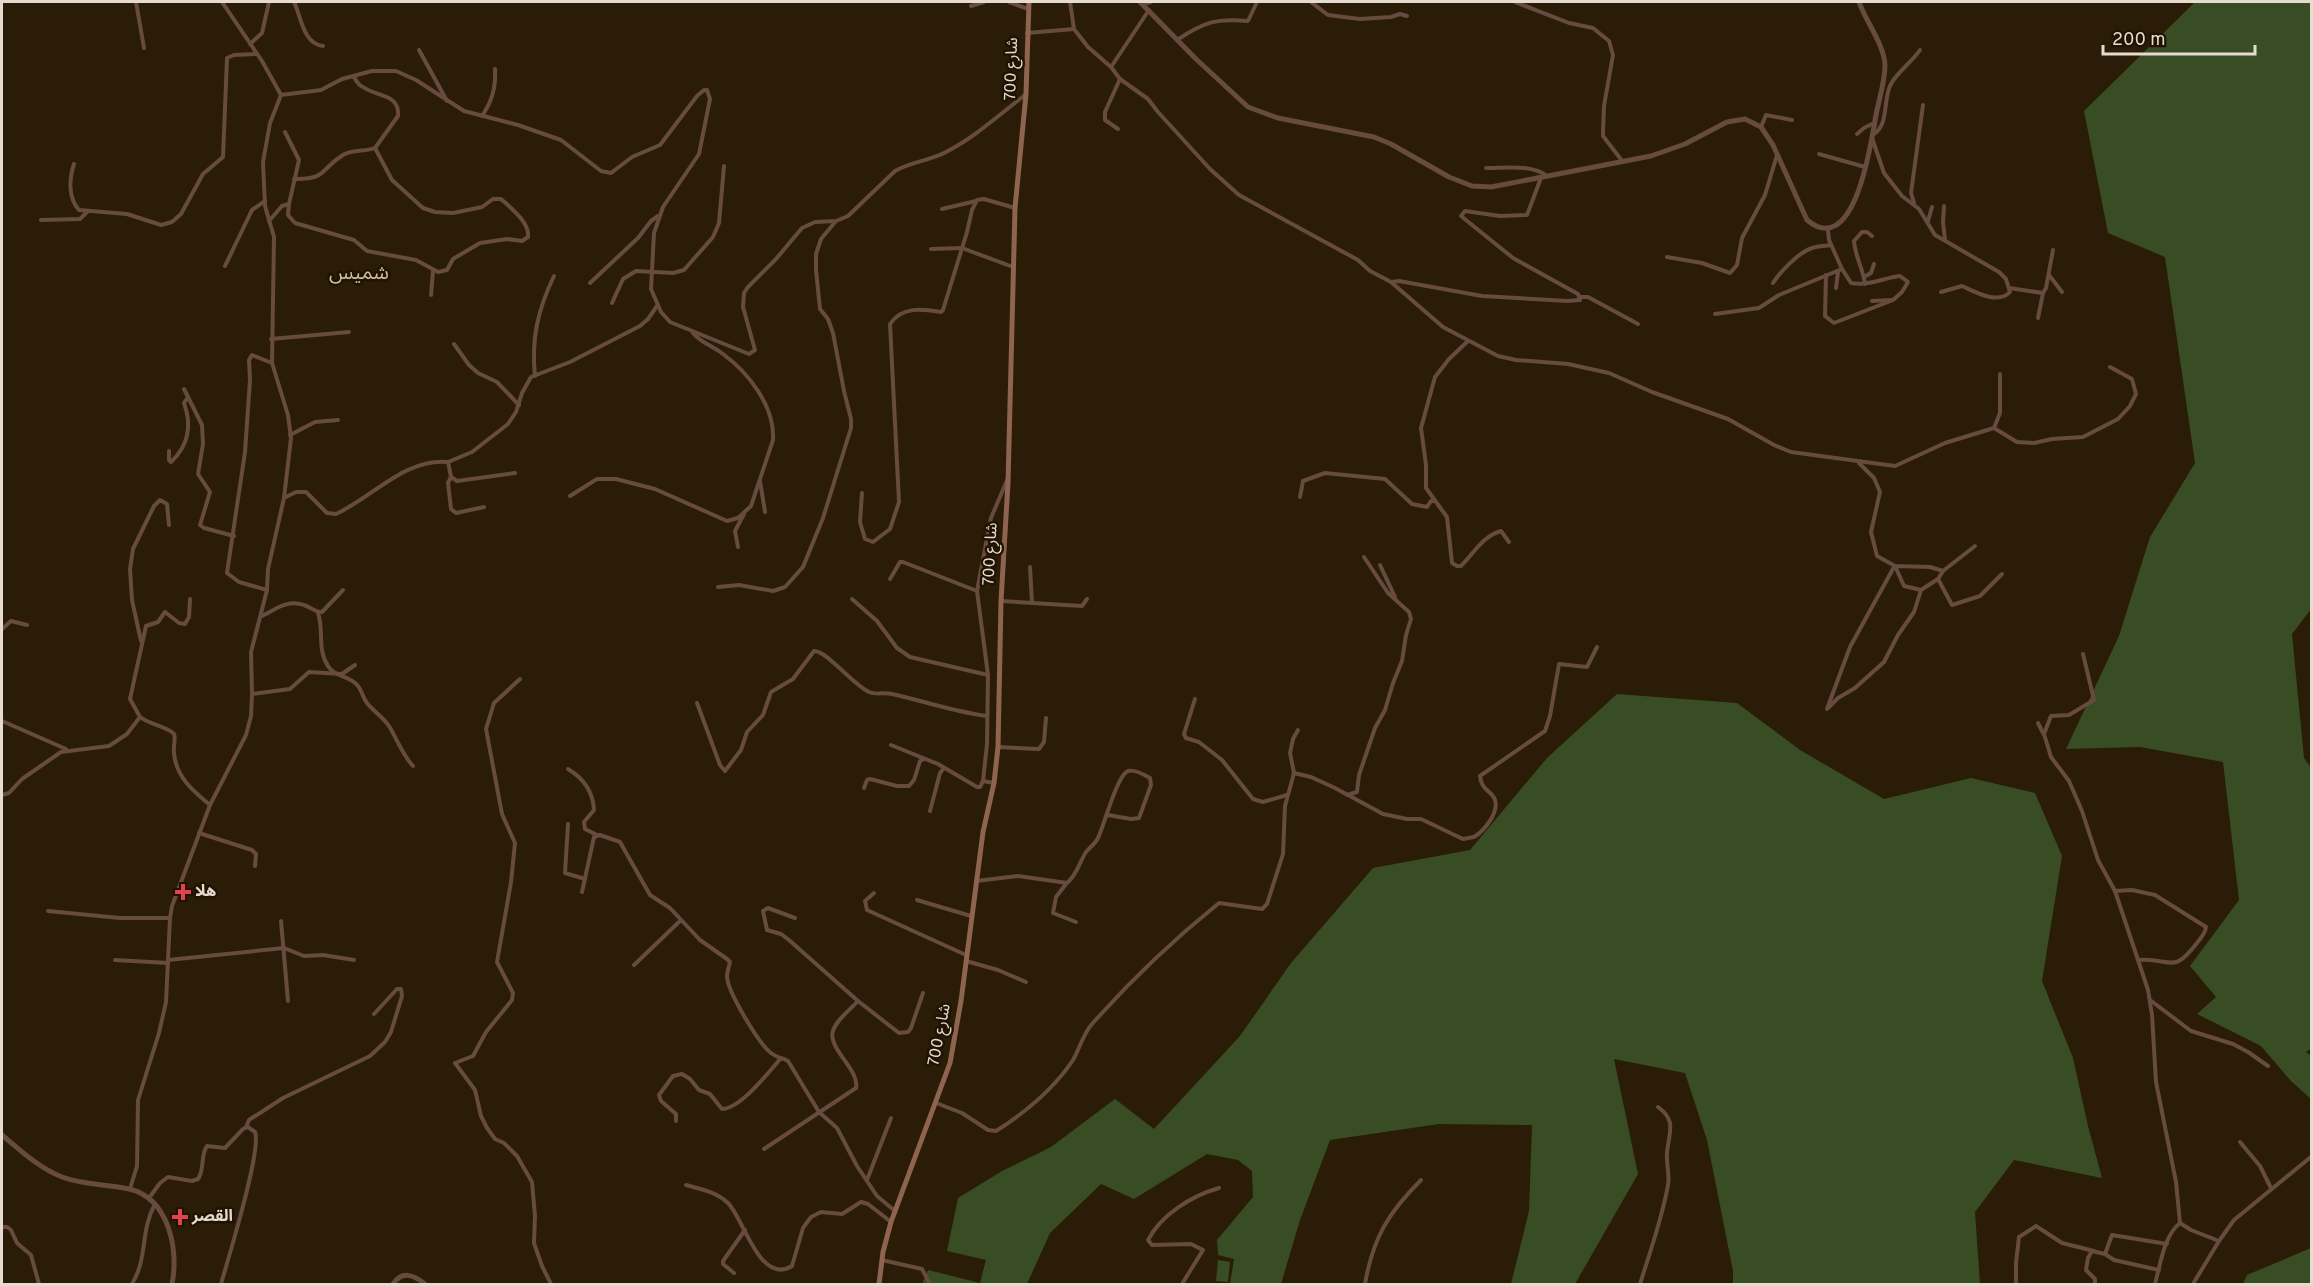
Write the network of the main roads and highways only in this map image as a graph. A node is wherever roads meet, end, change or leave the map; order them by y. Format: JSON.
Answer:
{"nodes":[{"id":1,"x":1029,"y":2,"type":"edge"},
{"id":2,"x":879,"y":1284,"type":"edge"}],
"edges":[{"from":1,"to":2,"type":"main road","name":"شارع 700"}]}
